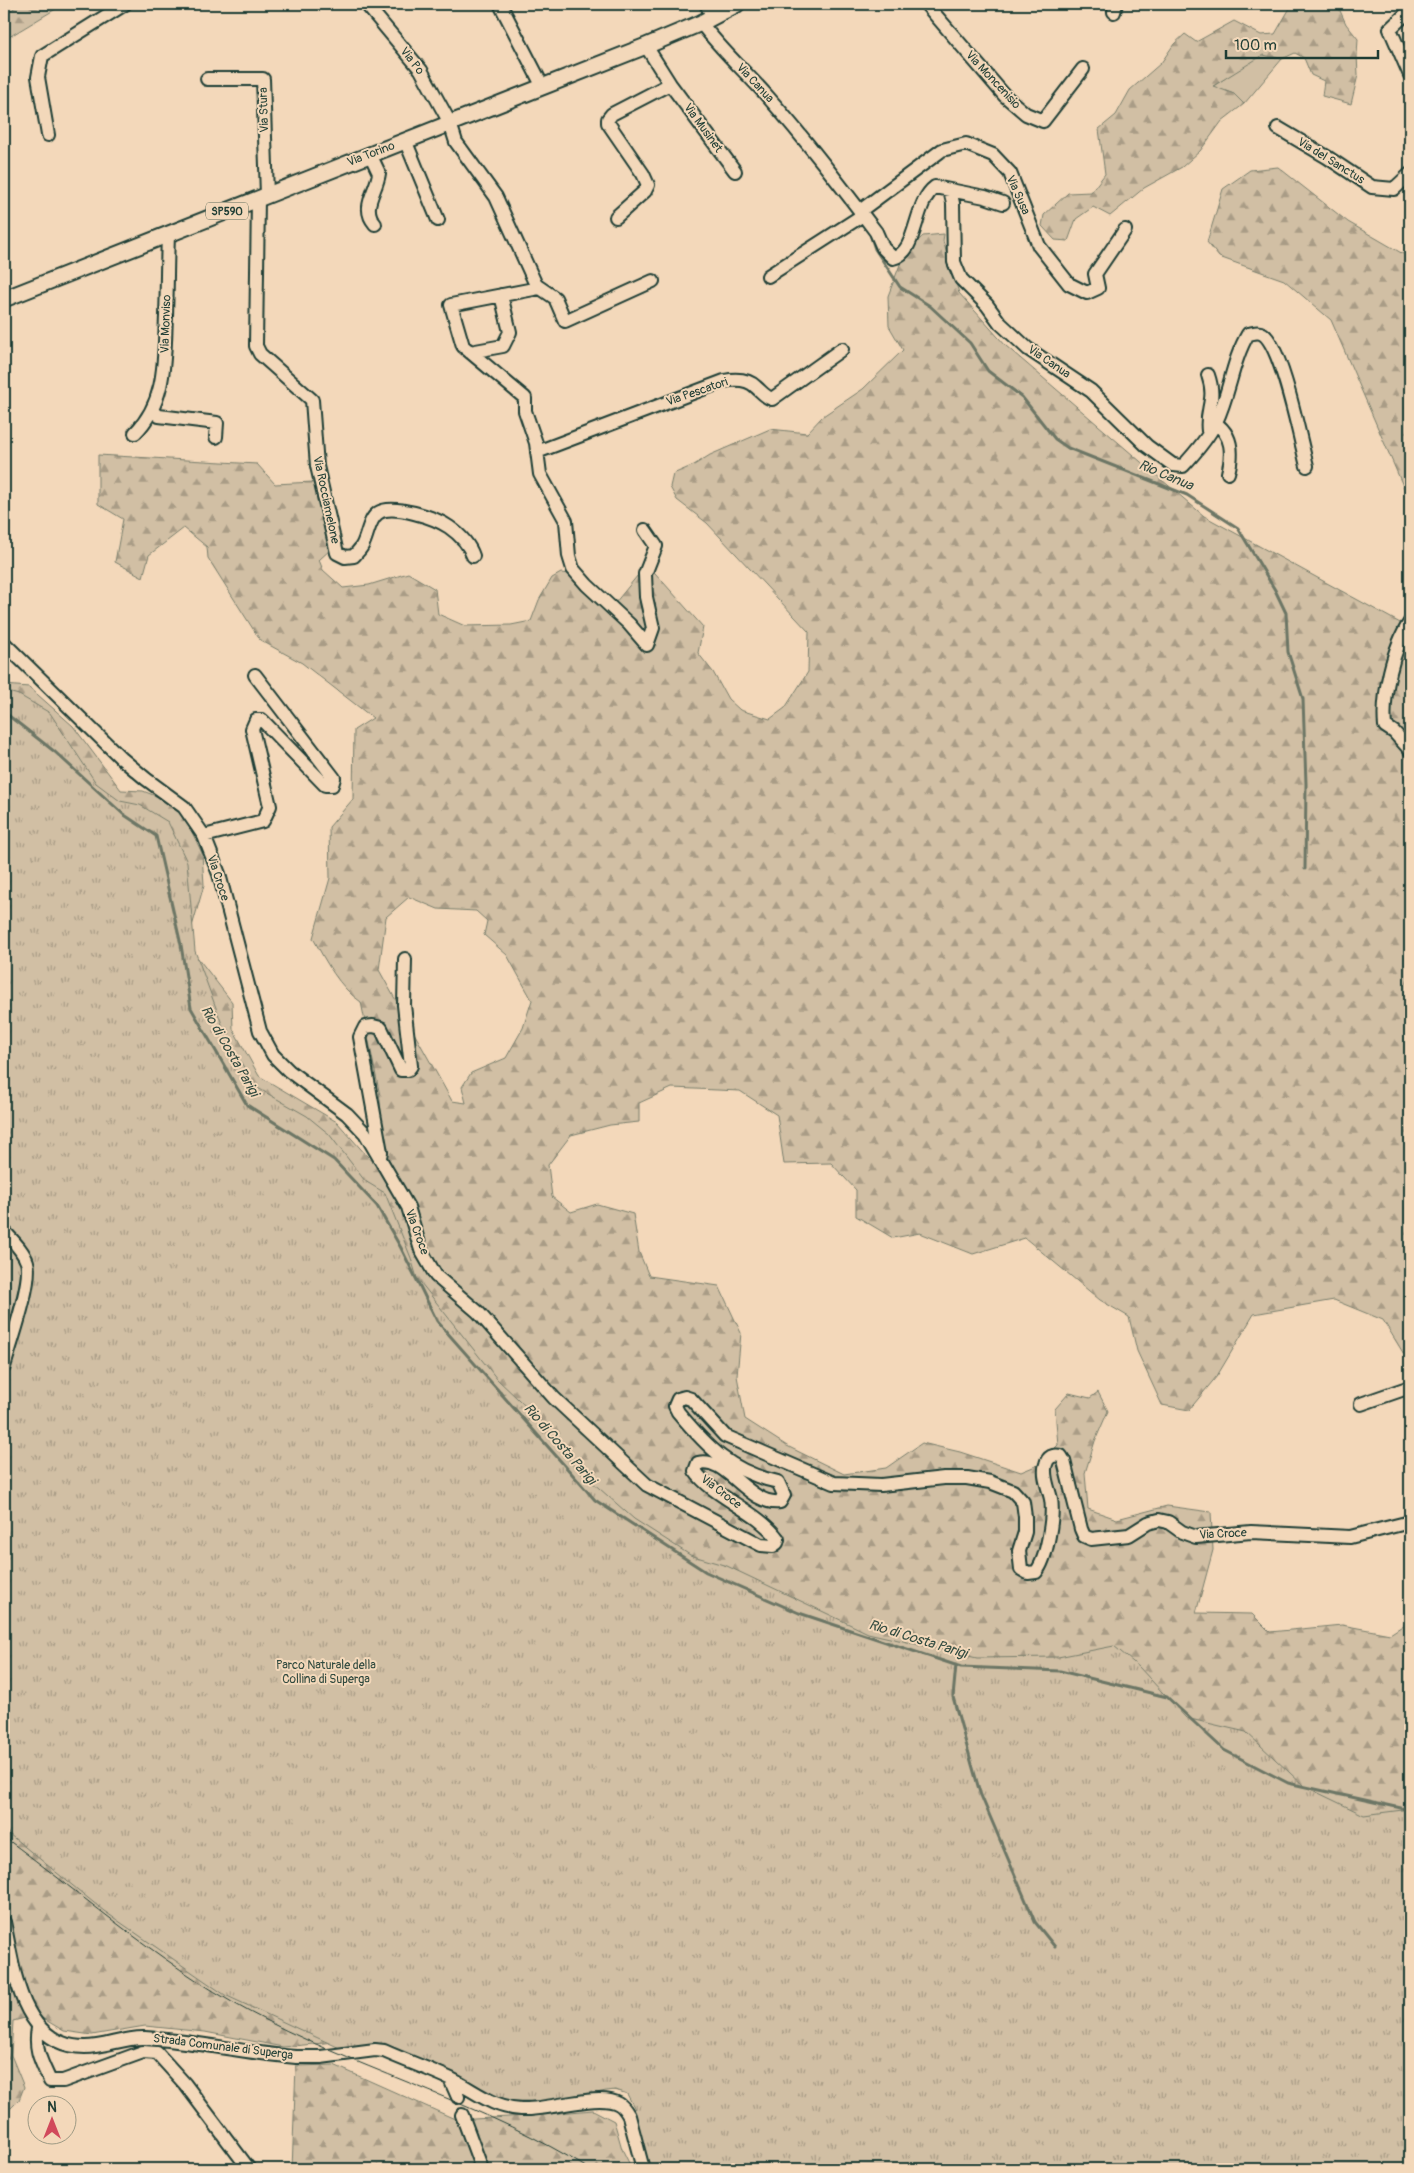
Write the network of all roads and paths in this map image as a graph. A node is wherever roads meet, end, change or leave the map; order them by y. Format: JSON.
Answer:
{"nodes":[{"id":1,"x":125,"y":4,"type":"edge"},
{"id":2,"x":366,"y":4,"type":"edge"},
{"id":3,"x":500,"y":4,"type":"edge"},
{"id":4,"x":737,"y":4,"type":"edge"},
{"id":5,"x":926,"y":4,"type":"edge"},
{"id":6,"x":1410,"y":7,"type":"edge"},
{"id":7,"x":707,"y":15,"type":"edge"},
{"id":8,"x":646,"y":46,"type":"junction"},
{"id":9,"x":1084,"y":69,"type":"dead end"},
{"id":10,"x":1410,"y":75,"type":"edge"},
{"id":11,"x":208,"y":79,"type":"dead end"},
{"id":12,"x":670,"y":84,"type":"junction"},
{"id":13,"x":543,"y":87,"type":"junction"},
{"id":14,"x":450,"y":123,"type":"junction"},
{"id":15,"x":1278,"y":128,"type":"dead end"},
{"id":16,"x":48,"y":135,"type":"dead end"},
{"id":17,"x":405,"y":140,"type":"junction"},
{"id":18,"x":370,"y":154,"type":"junction"},
{"id":19,"x":735,"y":171,"type":"dead end"},
{"id":20,"x":1410,"y":174,"type":"edge"},
{"id":21,"x":950,"y":190,"type":"junction"},
{"id":22,"x":262,"y":197,"type":"junction"},
{"id":23,"x":1003,"y":203,"type":"dead end"},
{"id":24,"x":862,"y":213,"type":"junction"},
{"id":25,"x":616,"y":218,"type":"dead end"},
{"id":26,"x":438,"y":220,"type":"dead end"},
{"id":27,"x":375,"y":224,"type":"dead end"},
{"id":28,"x":1125,"y":230,"type":"dead end"},
{"id":29,"x":168,"y":235,"type":"junction"},
{"id":30,"x":768,"y":276,"type":"dead end"},
{"id":31,"x":653,"y":280,"type":"dead end"},
{"id":32,"x":539,"y":288,"type":"junction"},
{"id":33,"x":501,"y":295,"type":"junction"},
{"id":34,"x":4,"y":299,"type":"edge"},
{"id":35,"x":842,"y":348,"type":"dead end"},
{"id":36,"x":470,"y":352,"type":"junction"},
{"id":37,"x":1208,"y":375,"type":"dead end"},
{"id":38,"x":152,"y":411,"type":"junction"},
{"id":39,"x":1212,"y":428,"type":"junction"},
{"id":40,"x":135,"y":432,"type":"dead end"},
{"id":41,"x":216,"y":437,"type":"dead end"},
{"id":42,"x":537,"y":452,"type":"junction"},
{"id":43,"x":1307,"y":466,"type":"dead end"},
{"id":44,"x":1228,"y":473,"type":"dead end"},
{"id":45,"x":645,"y":530,"type":"dead end"},
{"id":46,"x":474,"y":556,"type":"dead end"},
{"id":47,"x":1410,"y":622,"type":"edge"},
{"id":48,"x":4,"y":642,"type":"edge"},
{"id":49,"x":255,"y":676,"type":"dead end"},
{"id":50,"x":1410,"y":750,"type":"edge"},
{"id":51,"x":204,"y":836,"type":"junction"},
{"id":52,"x":406,"y":959,"type":"dead end"},
{"id":53,"x":379,"y":1159,"type":"junction"},
{"id":54,"x":4,"y":1231,"type":"edge"},
{"id":55,"x":4,"y":1367,"type":"edge"},
{"id":56,"x":1410,"y":1387,"type":"edge"},
{"id":57,"x":1361,"y":1404,"type":"dead end"},
{"id":58,"x":1410,"y":1522,"type":"edge"},
{"id":59,"x":4,"y":1922,"type":"edge"},
{"id":60,"x":38,"y":2028,"type":"junction"},
{"id":61,"x":450,"y":2079,"type":"junction"},
{"id":62,"x":458,"y":2098,"type":"dead end"},
{"id":63,"x":462,"y":2115,"type":"dead end"},
{"id":64,"x":249,"y":2169,"type":"edge"},
{"id":65,"x":482,"y":2169,"type":"edge"},
{"id":66,"x":643,"y":2169,"type":"edge"}],
"edges":[{"from":1,"to":16,"type":"street"},
{"from":2,"to":14,"type":"street","name":"Via Po"},
{"from":3,"to":13,"type":"street"},
{"from":4,"to":7,"type":"main road","name":"Via Torino","number":"SP590"},
{"from":5,"to":9,"type":"street","name":"Via Moncenisio"},
{"from":6,"to":10,"type":"street"},
{"from":7,"to":8,"type":"main road","name":"Via Torino","number":"SP590"},
{"from":7,"to":24,"type":"street","name":"Via Canua"},
{"from":8,"to":12,"type":"street","name":"Via Musinet"},
{"from":8,"to":13,"type":"main road","name":"Via Torino","number":"SP590"},
{"from":11,"to":22,"type":"street","name":"Via Stura"},
{"from":12,"to":19,"type":"street","name":"Via Musinet"},
{"from":12,"to":25,"type":"street"},
{"from":13,"to":14,"type":"main road","name":"Via Torino","number":"SP590"},
{"from":14,"to":17,"type":"main road","name":"Via Torino","number":"SP590"},
{"from":14,"to":32,"type":"street"},
{"from":15,"to":20,"type":"street","name":"Via del Sanctus"},
{"from":17,"to":18,"type":"main road","name":"Via Torino","number":"SP590"},
{"from":17,"to":26,"type":"street"},
{"from":18,"to":22,"type":"main road","name":"Via Torino","number":"SP590"},
{"from":18,"to":27,"type":"street"},
{"from":21,"to":23,"type":"street","name":"Via Canua"},
{"from":21,"to":24,"type":"street","name":"Via Canua"},
{"from":21,"to":39,"type":"street","name":"Via Canua"},
{"from":22,"to":29,"type":"main road","name":"Via Torino","number":"SP590"},
{"from":22,"to":46,"type":"street","name":"Via Rocciamelone"},
{"from":24,"to":28,"type":"street","name":"Via Susa"},
{"from":24,"to":30,"type":"street"},
{"from":29,"to":34,"type":"main road","name":"Via Torino","number":"SP590"},
{"from":29,"to":38,"type":"street","name":"Via Monviso"},
{"from":31,"to":32,"type":"street"},
{"from":32,"to":33,"type":"street"},
{"from":33,"to":36,"type":"street"},
{"from":33,"to":36,"type":"street"},
{"from":35,"to":42,"type":"street","name":"Via Pescatori"},
{"from":36,"to":42,"type":"street"},
{"from":37,"to":39,"type":"street"},
{"from":38,"to":40,"type":"street","name":"Via Monviso"},
{"from":38,"to":41,"type":"street"},
{"from":39,"to":43,"type":"street","name":"Via Canua"},
{"from":39,"to":44,"type":"street"},
{"from":42,"to":45,"type":"street"},
{"from":47,"to":50,"type":"street"},
{"from":48,"to":51,"type":"street","name":"Via Croce"},
{"from":49,"to":51,"type":"street"},
{"from":51,"to":53,"type":"street","name":"Via Croce"},
{"from":52,"to":53,"type":"street"},
{"from":53,"to":58,"type":"street","name":"Via Croce"},
{"from":54,"to":55,"type":"street"},
{"from":56,"to":57,"type":"street"},
{"from":59,"to":60,"type":"street"},
{"from":60,"to":61,"type":"street","name":"Strada Comunale di Superga"},
{"from":60,"to":64,"type":"street"},
{"from":61,"to":62,"type":"street"},
{"from":61,"to":66,"type":"street","name":"Strada Comunale di Superga"},
{"from":63,"to":65,"type":"street"}]}
